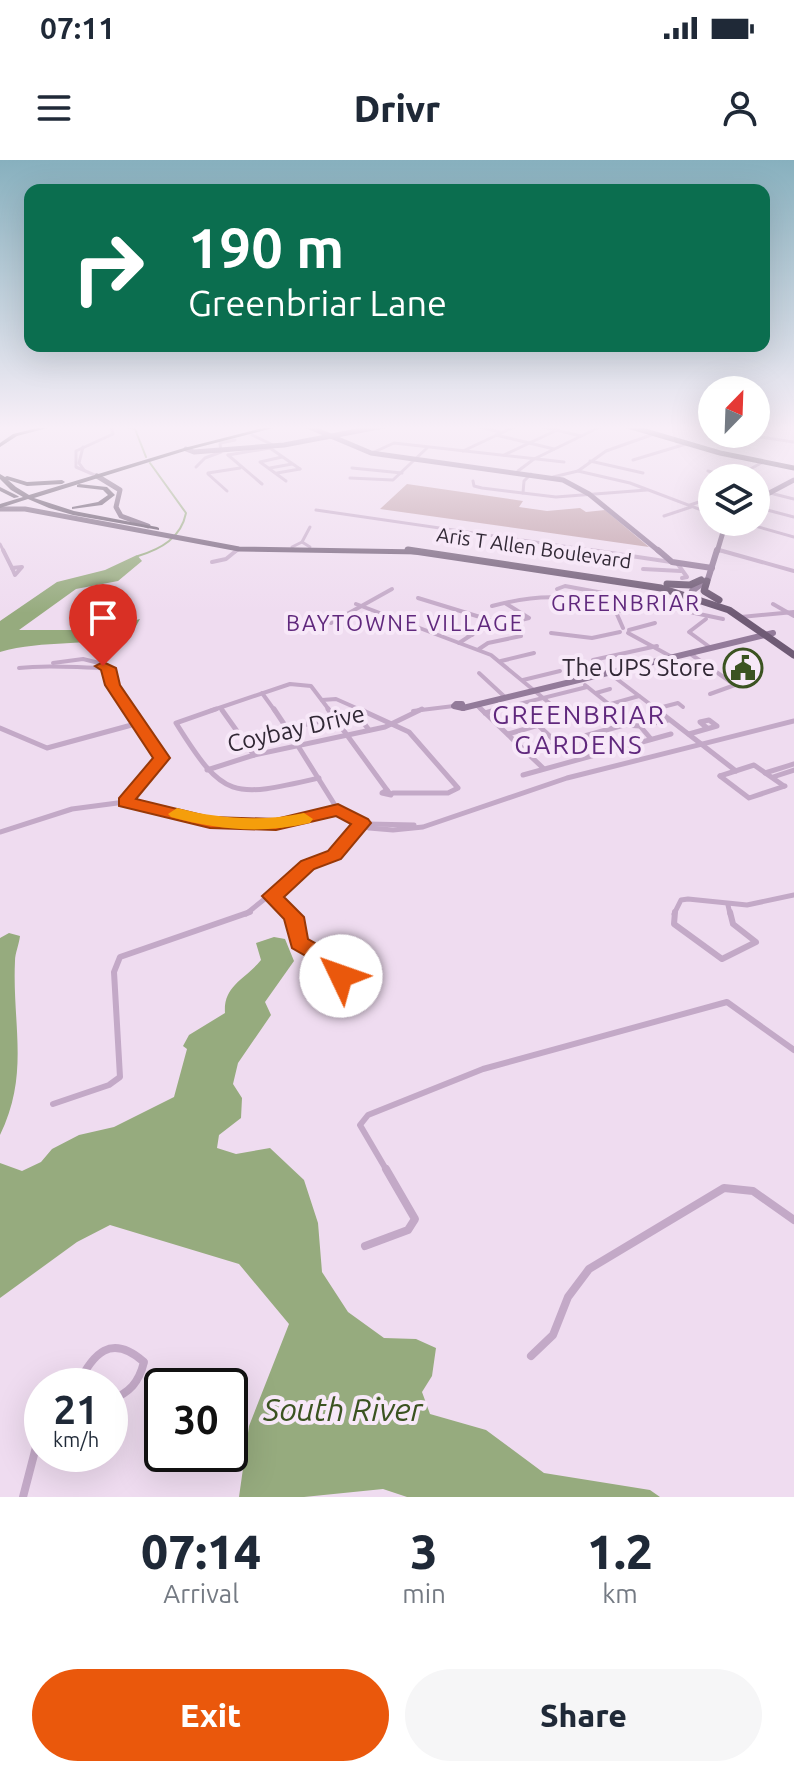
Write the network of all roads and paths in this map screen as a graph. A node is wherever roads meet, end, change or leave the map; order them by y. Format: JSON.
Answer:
{"nodes":[{"id":1,"x":2,"y":488,"type":"edge"},
{"id":2,"x":18,"y":488,"type":"edge"},
{"id":3,"x":56,"y":488,"type":"edge"},
{"id":4,"x":56,"y":488,"type":"edge"},
{"id":5,"x":67,"y":488,"type":"edge"},
{"id":6,"x":100,"y":488,"type":"edge"},
{"id":7,"x":118,"y":488,"type":"edge"},
{"id":8,"x":224,"y":488,"type":"edge"},
{"id":9,"x":485,"y":488,"type":"edge"},
{"id":10,"x":523,"y":488,"type":"edge"},
{"id":11,"x":577,"y":488,"type":"edge"},
{"id":12,"x":643,"y":488,"type":"edge"},
{"id":13,"x":779,"y":488,"type":"edge"},
{"id":14,"x":647,"y":490,"type":"junction"},
{"id":15,"x":50,"y":491,"type":"junction"},
{"id":16,"x":227,"y":491,"type":"dead end"},
{"id":17,"x":523,"y":493,"type":"junction"},
{"id":18,"x":770,"y":493,"type":"joint"},
{"id":19,"x":589,"y":494,"type":"junction"},
{"id":20,"x":37,"y":496,"type":"junction"},
{"id":21,"x":14,"y":499,"type":"junction"},
{"id":22,"x":794,"y":499,"type":"edge"},
{"id":23,"x":698,"y":503,"type":"edge"},
{"id":24,"x":0,"y":505,"type":"edge"},
{"id":25,"x":690,"y":506,"type":"junction"},
{"id":26,"x":698,"y":509,"type":"edge"},
{"id":27,"x":316,"y":510,"type":"dead end"},
{"id":28,"x":770,"y":511,"type":"edge"},
{"id":29,"x":664,"y":516,"type":"dead end"},
{"id":30,"x":794,"y":517,"type":"edge"},
{"id":31,"x":113,"y":525,"type":"junction"},
{"id":32,"x":310,"y":527,"type":"dead end"},
{"id":33,"x":158,"y":530,"type":"junction"},
{"id":34,"x":770,"y":530,"type":"edge"},
{"id":35,"x":722,"y":536,"type":"edge"},
{"id":36,"x":189,"y":537,"type":"junction"},
{"id":37,"x":794,"y":537,"type":"edge"},
{"id":38,"x":302,"y":542,"type":"junction"},
{"id":39,"x":0,"y":544,"type":"edge"},
{"id":40,"x":292,"y":547,"type":"junction"},
{"id":41,"x":310,"y":547,"type":"junction"},
{"id":42,"x":239,"y":549,"type":"junction"},
{"id":43,"x":718,"y":550,"type":"junction"},
{"id":44,"x":652,"y":559,"type":"junction"},
{"id":45,"x":212,"y":562,"type":"dead end"},
{"id":46,"x":674,"y":563,"type":"junction"},
{"id":47,"x":11,"y":568,"type":"dead end"},
{"id":48,"x":712,"y":568,"type":"junction"},
{"id":49,"x":681,"y":571,"type":"junction"},
{"id":50,"x":794,"y":571,"type":"edge"},
{"id":51,"x":682,"y":578,"type":"dead end"},
{"id":52,"x":704,"y":580,"type":"junction"},
{"id":53,"x":664,"y":584,"type":"junction"},
{"id":54,"x":392,"y":589,"type":"dead end"},
{"id":55,"x":557,"y":589,"type":"dead end"},
{"id":56,"x":587,"y":590,"type":"junction"},
{"id":57,"x":690,"y":592,"type":"junction"},
{"id":58,"x":614,"y":595,"type":"dead end"},
{"id":59,"x":572,"y":597,"type":"junction"},
{"id":60,"x":418,"y":598,"type":"dead end"},
{"id":61,"x":583,"y":599,"type":"junction"},
{"id":62,"x":722,"y":601,"type":"junction"},
{"id":63,"x":504,"y":603,"type":"junction"},
{"id":64,"x":773,"y":604,"type":"dead end"},
{"id":65,"x":358,"y":605,"type":"junction"},
{"id":66,"x":492,"y":606,"type":"dead end"},
{"id":67,"x":668,"y":607,"type":"dead end"},
{"id":68,"x":597,"y":610,"type":"dead end"},
{"id":69,"x":685,"y":611,"type":"dead end"},
{"id":70,"x":616,"y":612,"type":"junction"},
{"id":71,"x":787,"y":612,"type":"junction"},
{"id":72,"x":794,"y":614,"type":"edge"},
{"id":73,"x":750,"y":616,"type":"junction"},
{"id":74,"x":499,"y":617,"type":"dead end"},
{"id":75,"x":741,"y":617,"type":"junction"},
{"id":76,"x":706,"y":619,"type":"junction"},
{"id":77,"x":723,"y":619,"type":"dead end"},
{"id":78,"x":493,"y":621,"type":"junction"},
{"id":79,"x":517,"y":621,"type":"dead end"},
{"id":80,"x":331,"y":623,"type":"dead end"},
{"id":81,"x":655,"y":623,"type":"dead end"},
{"id":82,"x":439,"y":624,"type":"dead end"},
{"id":83,"x":393,"y":627,"type":"dead end"},
{"id":84,"x":414,"y":629,"type":"junction"},
{"id":85,"x":625,"y":631,"type":"junction"},
{"id":86,"x":551,"y":633,"type":"dead end"},
{"id":87,"x":769,"y":634,"type":"junction"},
{"id":88,"x":472,"y":635,"type":"junction"},
{"id":89,"x":521,"y":636,"type":"dead end"},
{"id":90,"x":458,"y":644,"type":"junction"},
{"id":91,"x":657,"y":646,"type":"junction"},
{"id":92,"x":711,"y":648,"type":"junction"},
{"id":93,"x":479,"y":649,"type":"junction"},
{"id":94,"x":791,"y":650,"type":"edge"},
{"id":95,"x":534,"y":653,"type":"dead end"},
{"id":96,"x":689,"y":653,"type":"junction"},
{"id":97,"x":672,"y":657,"type":"junction"},
{"id":98,"x":593,"y":660,"type":"dead end"},
{"id":99,"x":501,"y":661,"type":"junction"},
{"id":100,"x":19,"y":668,"type":"dead end"},
{"id":101,"x":560,"y":671,"type":"dead end"},
{"id":102,"x":479,"y":673,"type":"dead end"},
{"id":103,"x":608,"y":673,"type":"junction"},
{"id":104,"x":523,"y":680,"type":"junction"},
{"id":105,"x":578,"y":680,"type":"junction"},
{"id":106,"x":587,"y":687,"type":"junction"},
{"id":107,"x":610,"y":689,"type":"dead end"},
{"id":108,"x":536,"y":690,"type":"junction"},
{"id":109,"x":262,"y":693,"type":"junction"},
{"id":110,"x":595,"y":693,"type":"junction"},
{"id":111,"x":710,"y":694,"type":"dead end"},
{"id":112,"x":639,"y":696,"type":"junction"},
{"id":113,"x":544,"y":697,"type":"junction"},
{"id":114,"x":506,"y":698,"type":"junction"},
{"id":115,"x":322,"y":700,"type":"junction"},
{"id":116,"x":476,"y":705,"type":"junction"},
{"id":117,"x":610,"y":705,"type":"junction"},
{"id":118,"x":454,"y":706,"type":"joint"},
{"id":119,"x":683,"y":707,"type":"dead end"},
{"id":120,"x":654,"y":709,"type":"junction"},
{"id":121,"x":222,"y":710,"type":"junction"},
{"id":122,"x":364,"y":711,"type":"junction"},
{"id":123,"x":485,"y":713,"type":"junction"},
{"id":124,"x":335,"y":718,"type":"junction"},
{"id":125,"x":567,"y":718,"type":"junction"},
{"id":126,"x":668,"y":720,"type":"junction"},
{"id":127,"x":793,"y":722,"type":"edge"},
{"id":128,"x":139,"y":723,"type":"junction"},
{"id":129,"x":392,"y":723,"type":"junction"},
{"id":130,"x":538,"y":726,"type":"junction"},
{"id":131,"x":640,"y":726,"type":"junction"},
{"id":132,"x":286,"y":727,"type":"junction"},
{"id":133,"x":0,"y":728,"type":"edge"},
{"id":134,"x":707,"y":728,"type":"dead end"},
{"id":135,"x":369,"y":730,"type":"junction"},
{"id":136,"x":508,"y":734,"type":"junction"},
{"id":137,"x":671,"y":734,"type":"dead end"},
{"id":138,"x":688,"y":734,"type":"junction"},
{"id":139,"x":346,"y":735,"type":"junction"},
{"id":140,"x":586,"y":735,"type":"junction"},
{"id":141,"x":242,"y":738,"type":"junction"},
{"id":142,"x":651,"y":739,"type":"junction"},
{"id":143,"x":557,"y":743,"type":"junction"},
{"id":144,"x":703,"y":744,"type":"junction"},
{"id":145,"x":298,"y":746,"type":"junction"},
{"id":146,"x":606,"y":751,"type":"junction"},
{"id":147,"x":527,"y":752,"type":"junction"},
{"id":148,"x":254,"y":755,"type":"junction"},
{"id":149,"x":794,"y":764,"type":"edge"},
{"id":150,"x":544,"y":769,"type":"junction"},
{"id":151,"x":207,"y":770,"type":"junction"},
{"id":152,"x":794,"y":770,"type":"edge"},
{"id":153,"x":736,"y":771,"type":"junction"},
{"id":154,"x":765,"y":773,"type":"junction"},
{"id":155,"x":523,"y":775,"type":"dead end"},
{"id":156,"x":319,"y":778,"type":"junction"},
{"id":157,"x":772,"y":778,"type":"junction"},
{"id":158,"x":125,"y":802,"type":"junction"},
{"id":159,"x":338,"y":810,"type":"junction"},
{"id":160,"x":363,"y":824,"type":"junction"},
{"id":161,"x":0,"y":832,"type":"edge"},
{"id":162,"x":794,"y":895,"type":"edge"},
{"id":163,"x":272,"y":896,"type":"junction"},
{"id":164,"x":728,"y":905,"type":"junction"},
{"id":165,"x":312,"y":997,"type":"dead end"},
{"id":166,"x":794,"y":1050,"type":"edge"},
{"id":167,"x":53,"y":1104,"type":"dead end"},
{"id":168,"x":794,"y":1220,"type":"edge"},
{"id":169,"x":365,"y":1246,"type":"dead end"},
{"id":170,"x":531,"y":1356,"type":"dead end"},
{"id":171,"x":86,"y":1368,"type":"edge"},
{"id":172,"x":128,"y":1390,"type":"edge"},
{"id":173,"x":30,"y":1472,"type":"edge"},
{"id":174,"x":23,"y":1497,"type":"edge"}],
"edges":[{"from":1,"to":21,"type":"highway","name":"Aris T Allen Boulevard"},
{"from":2,"to":20,"type":"highway","name":"Aris T Allen Boulevard"},
{"from":3,"to":15,"type":"highway"},
{"from":4,"to":20,"type":"highway"},
{"from":5,"to":15,"type":"highway"},
{"from":6,"to":20,"type":"highway"},
{"from":7,"to":33,"type":"main road"},
{"from":8,"to":16,"type":"street"},
{"from":9,"to":17,"type":"street"},
{"from":10,"to":17,"type":"street"},
{"from":11,"to":19,"type":"street"},
{"from":12,"to":14,"type":"street"},
{"from":13,"to":18,"type":"street"},
{"from":14,"to":19,"type":"street"},
{"from":14,"to":25,"type":"street"},
{"from":15,"to":20,"type":"highway"},
{"from":17,"to":19,"type":"street"},
{"from":18,"to":22,"type":"street"},
{"from":19,"to":46,"type":"street"},
{"from":20,"to":21,"type":"highway"},
{"from":20,"to":33,"type":"highway","name":"Aris T Allen Boulevard"},
{"from":21,"to":24,"type":"highway"},
{"from":21,"to":31,"type":"highway","name":"Aris T Allen Boulevard"},
{"from":23,"to":25,"type":"street"},
{"from":24,"to":31,"type":"main road"},
{"from":25,"to":26,"type":"street"},
{"from":25,"to":29,"type":"street"},
{"from":27,"to":44,"type":"street"},
{"from":28,"to":30,"type":"street"},
{"from":31,"to":33,"type":"main road","name":"Aris T Allen Boulevard"},
{"from":32,"to":38,"type":"street"},
{"from":33,"to":36,"type":"main road","name":"Aris T Allen Boulevard"},
{"from":34,"to":37,"type":"street"},
{"from":35,"to":43,"type":"street"},
{"from":36,"to":40,"type":"main road","name":"Aris T Allen Boulevard"},
{"from":36,"to":42,"type":"main road","name":"Aris T Allen Boulevard"},
{"from":38,"to":40,"type":"street"},
{"from":38,"to":41,"type":"street"},
{"from":39,"to":47,"type":"street"},
{"from":40,"to":41,"type":"main road","name":"Aris T Allen Boulevard"},
{"from":41,"to":53,"type":"main road","name":"Aris T Allen Boulevard"},
{"from":42,"to":45,"type":"street"},
{"from":42,"to":57,"type":"main road","name":"Aris T Allen Boulevard"},
{"from":43,"to":48,"type":"street"},
{"from":43,"to":50,"type":"street"},
{"from":44,"to":46,"type":"street"},
{"from":44,"to":49,"type":"street"},
{"from":46,"to":48,"type":"street"},
{"from":46,"to":49,"type":"street"},
{"from":48,"to":52,"type":"street"},
{"from":49,"to":51,"type":"street"},
{"from":52,"to":53,"type":"main road"},
{"from":52,"to":57,"type":"street"},
{"from":52,"to":62,"type":"main road"},
{"from":53,"to":57,"type":"main road","name":"Aris T Allen Boulevard"},
{"from":54,"to":65,"type":"street"},
{"from":55,"to":56,"type":"street"},
{"from":56,"to":58,"type":"street"},
{"from":56,"to":61,"type":"street"},
{"from":57,"to":62,"type":"main road"},
{"from":57,"to":75,"type":"main road"},
{"from":59,"to":61,"type":"street"},
{"from":59,"to":63,"type":"street"},
{"from":59,"to":68,"type":"street"},
{"from":60,"to":78,"type":"street"},
{"from":61,"to":70,"type":"street"},
{"from":62,"to":73,"type":"main road"},
{"from":63,"to":66,"type":"street"},
{"from":63,"to":79,"type":"street"},
{"from":64,"to":71,"type":"street"},
{"from":65,"to":80,"type":"street"},
{"from":65,"to":84,"type":"street"},
{"from":67,"to":70,"type":"street"},
{"from":69,"to":76,"type":"street"},
{"from":70,"to":85,"type":"street"},
{"from":71,"to":72,"type":"street"},
{"from":71,"to":73,"type":"street"},
{"from":73,"to":75,"type":"street"},
{"from":73,"to":87,"type":"main road"},
{"from":74,"to":78,"type":"street"},
{"from":75,"to":87,"type":"main road"},
{"from":76,"to":77,"type":"street"},
{"from":76,"to":92,"type":"street"},
{"from":78,"to":88,"type":"street"},
{"from":81,"to":85,"type":"street"},
{"from":82,"to":88,"type":"street"},
{"from":83,"to":84,"type":"street"},
{"from":84,"to":90,"type":"street"},
{"from":85,"to":86,"type":"street"},
{"from":85,"to":91,"type":"street"},
{"from":87,"to":92,"type":"street"},
{"from":87,"to":94,"type":"main road"},
{"from":88,"to":90,"type":"street"},
{"from":89,"to":93,"type":"street"},
{"from":90,"to":93,"type":"street"},
{"from":91,"to":97,"type":"street"},
{"from":91,"to":98,"type":"street"},
{"from":92,"to":96,"type":"street"},
{"from":93,"to":99,"type":"street"},
{"from":95,"to":99,"type":"street"},
{"from":96,"to":97,"type":"street"},
{"from":96,"to":111,"type":"street"},
{"from":97,"to":103,"type":"street"},
{"from":99,"to":104,"type":"street"},
{"from":100,"to":128,"type":"street"},
{"from":101,"to":104,"type":"street"},
{"from":102,"to":114,"type":"street"},
{"from":103,"to":105,"type":"street"},
{"from":103,"to":112,"type":"street"},
{"from":104,"to":108,"type":"street"},
{"from":105,"to":106,"type":"street"},
{"from":105,"to":108,"type":"street"},
{"from":106,"to":110,"type":"street"},
{"from":106,"to":113,"type":"street"},
{"from":107,"to":110,"type":"street"},
{"from":108,"to":113,"type":"street"},
{"from":108,"to":114,"type":"street"},
{"from":109,"to":115,"type":"street"},
{"from":109,"to":121,"type":"street"},
{"from":109,"to":132,"type":"street"},
{"from":110,"to":117,"type":"street"},
{"from":112,"to":117,"type":"street"},
{"from":112,"to":120,"type":"street"},
{"from":113,"to":123,"type":"street"},
{"from":113,"to":125,"type":"street"},
{"from":114,"to":116,"type":"street"},
{"from":115,"to":122,"type":"street"},
{"from":115,"to":124,"type":"street"},
{"from":116,"to":118,"type":"street"},
{"from":116,"to":123,"type":"street"},
{"from":117,"to":125,"type":"street"},
{"from":118,"to":129,"type":"street","name":"Coybay Drive"},
{"from":119,"to":120,"type":"street"},
{"from":120,"to":126,"type":"street"},
{"from":121,"to":141,"type":"street"},
{"from":121,"to":151,"type":"street"},
{"from":122,"to":129,"type":"street"},
{"from":122,"to":135,"type":"street"},
{"from":123,"to":136,"type":"street"},
{"from":124,"to":132,"type":"street"},
{"from":124,"to":139,"type":"street"},
{"from":125,"to":130,"type":"street"},
{"from":126,"to":131,"type":"street"},
{"from":126,"to":138,"type":"street"},
{"from":127,"to":144,"type":"street"},
{"from":128,"to":133,"type":"street"},
{"from":128,"to":158,"type":"street"},
{"from":129,"to":135,"type":"street","name":"Coybay Drive"},
{"from":129,"to":139,"type":"street"},
{"from":130,"to":136,"type":"street"},
{"from":130,"to":143,"type":"street"},
{"from":131,"to":140,"type":"street"},
{"from":131,"to":142,"type":"street"},
{"from":132,"to":141,"type":"street"},
{"from":134,"to":138,"type":"street"},
{"from":135,"to":139,"type":"street","name":"Coybay Drive"},
{"from":136,"to":147,"type":"street"},
{"from":137,"to":142,"type":"street"},
{"from":138,"to":144,"type":"street"},
{"from":139,"to":145,"type":"street","name":"Coybay Drive"},
{"from":140,"to":143,"type":"street"},
{"from":140,"to":146,"type":"street"},
{"from":141,"to":148,"type":"street"},
{"from":142,"to":146,"type":"street"},
{"from":143,"to":147,"type":"street"},
{"from":144,"to":153,"type":"street"},
{"from":144,"to":160,"type":"street"},
{"from":145,"to":148,"type":"street","name":"Coybay Drive"},
{"from":145,"to":156,"type":"street"},
{"from":146,"to":150,"type":"street"},
{"from":147,"to":150,"type":"street"},
{"from":148,"to":151,"type":"street","name":"Coybay Drive"},
{"from":149,"to":154,"type":"street"},
{"from":150,"to":155,"type":"street"},
{"from":151,"to":156,"type":"street"},
{"from":152,"to":157,"type":"street"},
{"from":153,"to":154,"type":"street"},
{"from":153,"to":157,"type":"street"},
{"from":154,"to":157,"type":"street"},
{"from":156,"to":159,"type":"street"},
{"from":158,"to":159,"type":"street"},
{"from":158,"to":161,"type":"street"},
{"from":159,"to":160,"type":"street"},
{"from":160,"to":163,"type":"street"},
{"from":162,"to":164,"type":"street"},
{"from":163,"to":165,"type":"street"},
{"from":163,"to":167,"type":"street"},
{"from":164,"to":164,"type":"street"},
{"from":166,"to":169,"type":"street"},
{"from":168,"to":170,"type":"street"},
{"from":171,"to":172,"type":"street"},
{"from":173,"to":174,"type":"street"}]}
